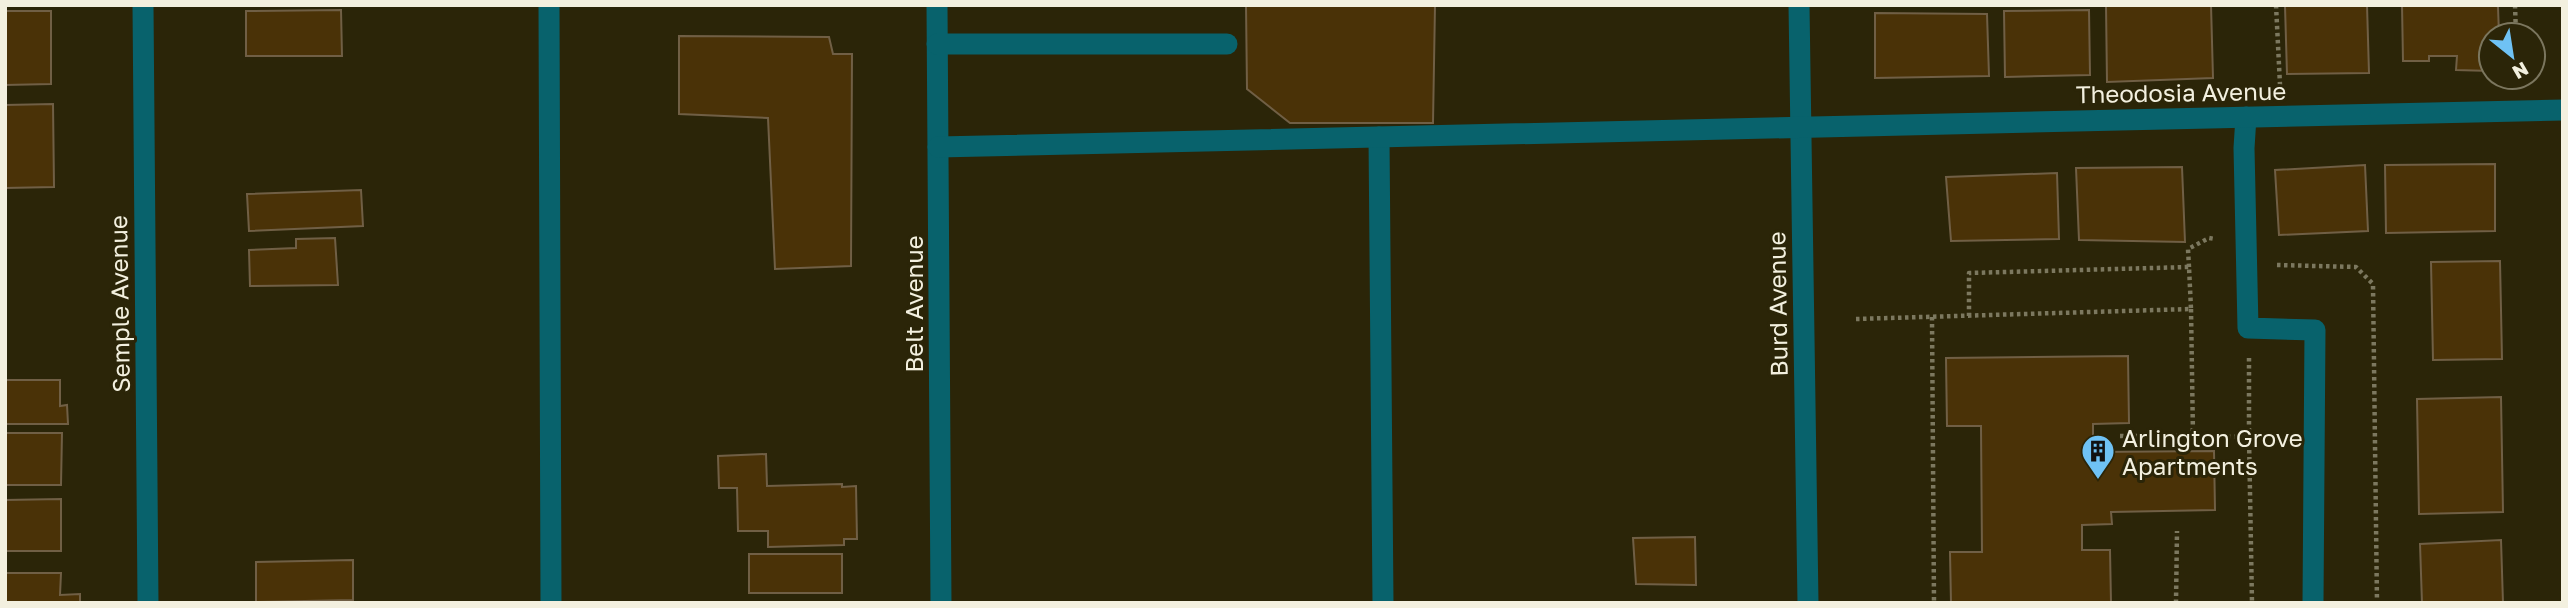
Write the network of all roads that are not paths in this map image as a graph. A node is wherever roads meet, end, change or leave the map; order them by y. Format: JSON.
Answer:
{"nodes":[{"id":1,"x":143,"y":5,"type":"edge"},
{"id":2,"x":549,"y":5,"type":"edge"},
{"id":3,"x":937,"y":5,"type":"edge"},
{"id":4,"x":1799,"y":5,"type":"edge"},
{"id":5,"x":937,"y":44,"type":"junction"},
{"id":6,"x":1227,"y":44,"type":"dead end"},
{"id":7,"x":2563,"y":110,"type":"edge"},
{"id":8,"x":2246,"y":117,"type":"junction"},
{"id":9,"x":1801,"y":126,"type":"junction"},
{"id":10,"x":1379,"y":137,"type":"junction"},
{"id":11,"x":938,"y":147,"type":"junction"},
{"id":12,"x":148,"y":603,"type":"edge"},
{"id":13,"x":551,"y":603,"type":"edge"},
{"id":14,"x":941,"y":603,"type":"edge"},
{"id":15,"x":1383,"y":603,"type":"edge"},
{"id":16,"x":1808,"y":603,"type":"edge"},
{"id":17,"x":2313,"y":603,"type":"edge"}],
"edges":[{"from":1,"to":12,"type":"street","name":"Semple Avenue"},
{"from":2,"to":13,"type":"street"},
{"from":3,"to":5,"type":"street","name":"Belt Avenue"},
{"from":4,"to":9,"type":"street","name":"Burd Avenue"},
{"from":5,"to":6,"type":"street"},
{"from":5,"to":11,"type":"street","name":"Belt Avenue"},
{"from":7,"to":8,"type":"street","name":"Theodosia Avenue"},
{"from":8,"to":9,"type":"street","name":"Theodosia Avenue"},
{"from":8,"to":17,"type":"street"},
{"from":9,"to":10,"type":"street","name":"Theodosia Avenue"},
{"from":9,"to":16,"type":"street","name":"Burd Avenue"},
{"from":10,"to":11,"type":"street","name":"Theodosia Avenue"},
{"from":10,"to":15,"type":"street"},
{"from":11,"to":14,"type":"street","name":"Belt Avenue"}]}
